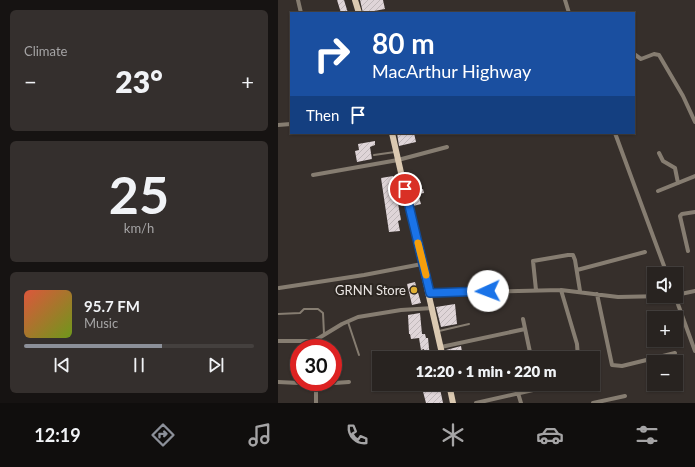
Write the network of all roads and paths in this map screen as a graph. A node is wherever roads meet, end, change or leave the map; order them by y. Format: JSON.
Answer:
{"nodes":[{"id":1,"x":298,"y":0,"type":"edge"},
{"id":2,"x":355,"y":0,"type":"edge"},
{"id":3,"x":565,"y":0,"type":"edge"},
{"id":4,"x":301,"y":12,"type":"edge"},
{"id":5,"x":359,"y":12,"type":"edge"},
{"id":6,"x":570,"y":12,"type":"edge"},
{"id":7,"x":635,"y":55,"type":"edge"},
{"id":8,"x":695,"y":122,"type":"edge"},
{"id":9,"x":290,"y":124,"type":"edge"},
{"id":10,"x":278,"y":125,"type":"edge"},
{"id":11,"x":392,"y":134,"type":"edge"},
{"id":12,"x":615,"y":134,"type":"edge"},
{"id":13,"x":447,"y":147,"type":"dead end"},
{"id":14,"x":396,"y":151,"type":"junction"},
{"id":15,"x":659,"y":153,"type":"dead end"},
{"id":16,"x":374,"y":155,"type":"dead end"},
{"id":17,"x":398,"y":160,"type":"junction"},
{"id":18,"x":314,"y":174,"type":"dead end"},
{"id":19,"x":695,"y":176,"type":"edge"},
{"id":20,"x":678,"y":183,"type":"junction"},
{"id":21,"x":658,"y":191,"type":"dead end"},
{"id":22,"x":695,"y":212,"type":"edge"},
{"id":23,"x":688,"y":251,"type":"dead end"},
{"id":24,"x":645,"y":252,"type":"dead end"},
{"id":25,"x":423,"y":264,"type":"junction"},
{"id":26,"x":664,"y":267,"type":"edge"},
{"id":27,"x":577,"y":270,"type":"junction"},
{"id":28,"x":279,"y":288,"type":"edge"},
{"id":29,"x":536,"y":290,"type":"junction"},
{"id":30,"x":561,"y":290,"type":"junction"},
{"id":31,"x":580,"y":291,"type":"junction"},
{"id":32,"x":695,"y":291,"type":"edge"},
{"id":33,"x":430,"y":293,"type":"junction"},
{"id":34,"x":597,"y":294,"type":"junction"},
{"id":35,"x":683,"y":294,"type":"edge"},
{"id":36,"x":647,"y":296,"type":"edge"},
{"id":37,"x":678,"y":303,"type":"edge"},
{"id":38,"x":432,"y":308,"type":"junction"},
{"id":39,"x":278,"y":314,"type":"edge"},
{"id":40,"x":523,"y":319,"type":"dead end"},
{"id":41,"x":348,"y":321,"type":"junction"},
{"id":42,"x":469,"y":324,"type":"dead end"},
{"id":43,"x":525,"y":328,"type":"junction"},
{"id":44,"x":438,"y":332,"type":"junction"},
{"id":45,"x":324,"y":334,"type":"junction"},
{"id":46,"x":317,"y":339,"type":"edge"},
{"id":47,"x":278,"y":341,"type":"edge"},
{"id":48,"x":290,"y":341,"type":"edge"},
{"id":49,"x":441,"y":347,"type":"junction"},
{"id":50,"x":442,"y":351,"type":"edge"},
{"id":51,"x":530,"y":351,"type":"edge"},
{"id":52,"x":577,"y":351,"type":"edge"},
{"id":53,"x":695,"y":351,"type":"edge"},
{"id":54,"x":675,"y":353,"type":"dead end"},
{"id":55,"x":359,"y":355,"type":"dead end"},
{"id":56,"x":278,"y":382,"type":"edge"},
{"id":57,"x":290,"y":382,"type":"edge"},
{"id":58,"x":342,"y":382,"type":"edge"},
{"id":59,"x":349,"y":382,"type":"dead end"},
{"id":60,"x":315,"y":391,"type":"edge"},
{"id":61,"x":450,"y":391,"type":"edge"},
{"id":62,"x":528,"y":391,"type":"edge"},
{"id":63,"x":518,"y":393,"type":"junction"},
{"id":64,"x":625,"y":396,"type":"dead end"},
{"id":65,"x":485,"y":402,"type":"edge"},
{"id":66,"x":316,"y":403,"type":"edge"},
{"id":67,"x":452,"y":403,"type":"edge"},
{"id":68,"x":476,"y":403,"type":"edge"},
{"id":69,"x":521,"y":403,"type":"edge"},
{"id":70,"x":593,"y":403,"type":"edge"}],
"edges":[{"from":1,"to":4,"type":"street"},
{"from":2,"to":5,"type":"main road"},
{"from":3,"to":6,"type":"street"},
{"from":7,"to":8,"type":"street"},
{"from":9,"to":10,"type":"street"},
{"from":11,"to":14,"type":"main road"},
{"from":12,"to":26,"type":"street"},
{"from":13,"to":17,"type":"street"},
{"from":14,"to":16,"type":"lane"},
{"from":14,"to":17,"type":"main road"},
{"from":15,"to":20,"type":"street"},
{"from":17,"to":18,"type":"street"},
{"from":17,"to":25,"type":"main road"},
{"from":19,"to":20,"type":"street"},
{"from":20,"to":21,"type":"street"},
{"from":22,"to":23,"type":"street"},
{"from":24,"to":27,"type":"street"},
{"from":25,"to":28,"type":"street"},
{"from":25,"to":33,"type":"main road"},
{"from":27,"to":29,"type":"street"},
{"from":27,"to":31,"type":"street"},
{"from":29,"to":30,"type":"street"},
{"from":29,"to":33,"type":"street"},
{"from":30,"to":31,"type":"street"},
{"from":30,"to":52,"type":"street"},
{"from":31,"to":34,"type":"street"},
{"from":32,"to":35,"type":"street"},
{"from":33,"to":38,"type":"main road"},
{"from":34,"to":36,"type":"street"},
{"from":34,"to":54,"type":"street"},
{"from":37,"to":53,"type":"street"},
{"from":38,"to":41,"type":"street"},
{"from":38,"to":44,"type":"main road"},
{"from":39,"to":45,"type":"lane"},
{"from":40,"to":43,"type":"street"},
{"from":41,"to":45,"type":"street"},
{"from":41,"to":55,"type":"lane"},
{"from":42,"to":44,"type":"lane"},
{"from":43,"to":49,"type":"street"},
{"from":43,"to":51,"type":"street"},
{"from":44,"to":49,"type":"main road"},
{"from":45,"to":46,"type":"street"},
{"from":47,"to":48,"type":"street"},
{"from":49,"to":50,"type":"main road"},
{"from":56,"to":57,"type":"street"},
{"from":58,"to":59,"type":"street"},
{"from":60,"to":66,"type":"street"},
{"from":61,"to":67,"type":"main road"},
{"from":62,"to":63,"type":"street"},
{"from":63,"to":65,"type":"street"},
{"from":63,"to":69,"type":"street"},
{"from":64,"to":70,"type":"street"},
{"from":65,"to":68,"type":"street"}]}
